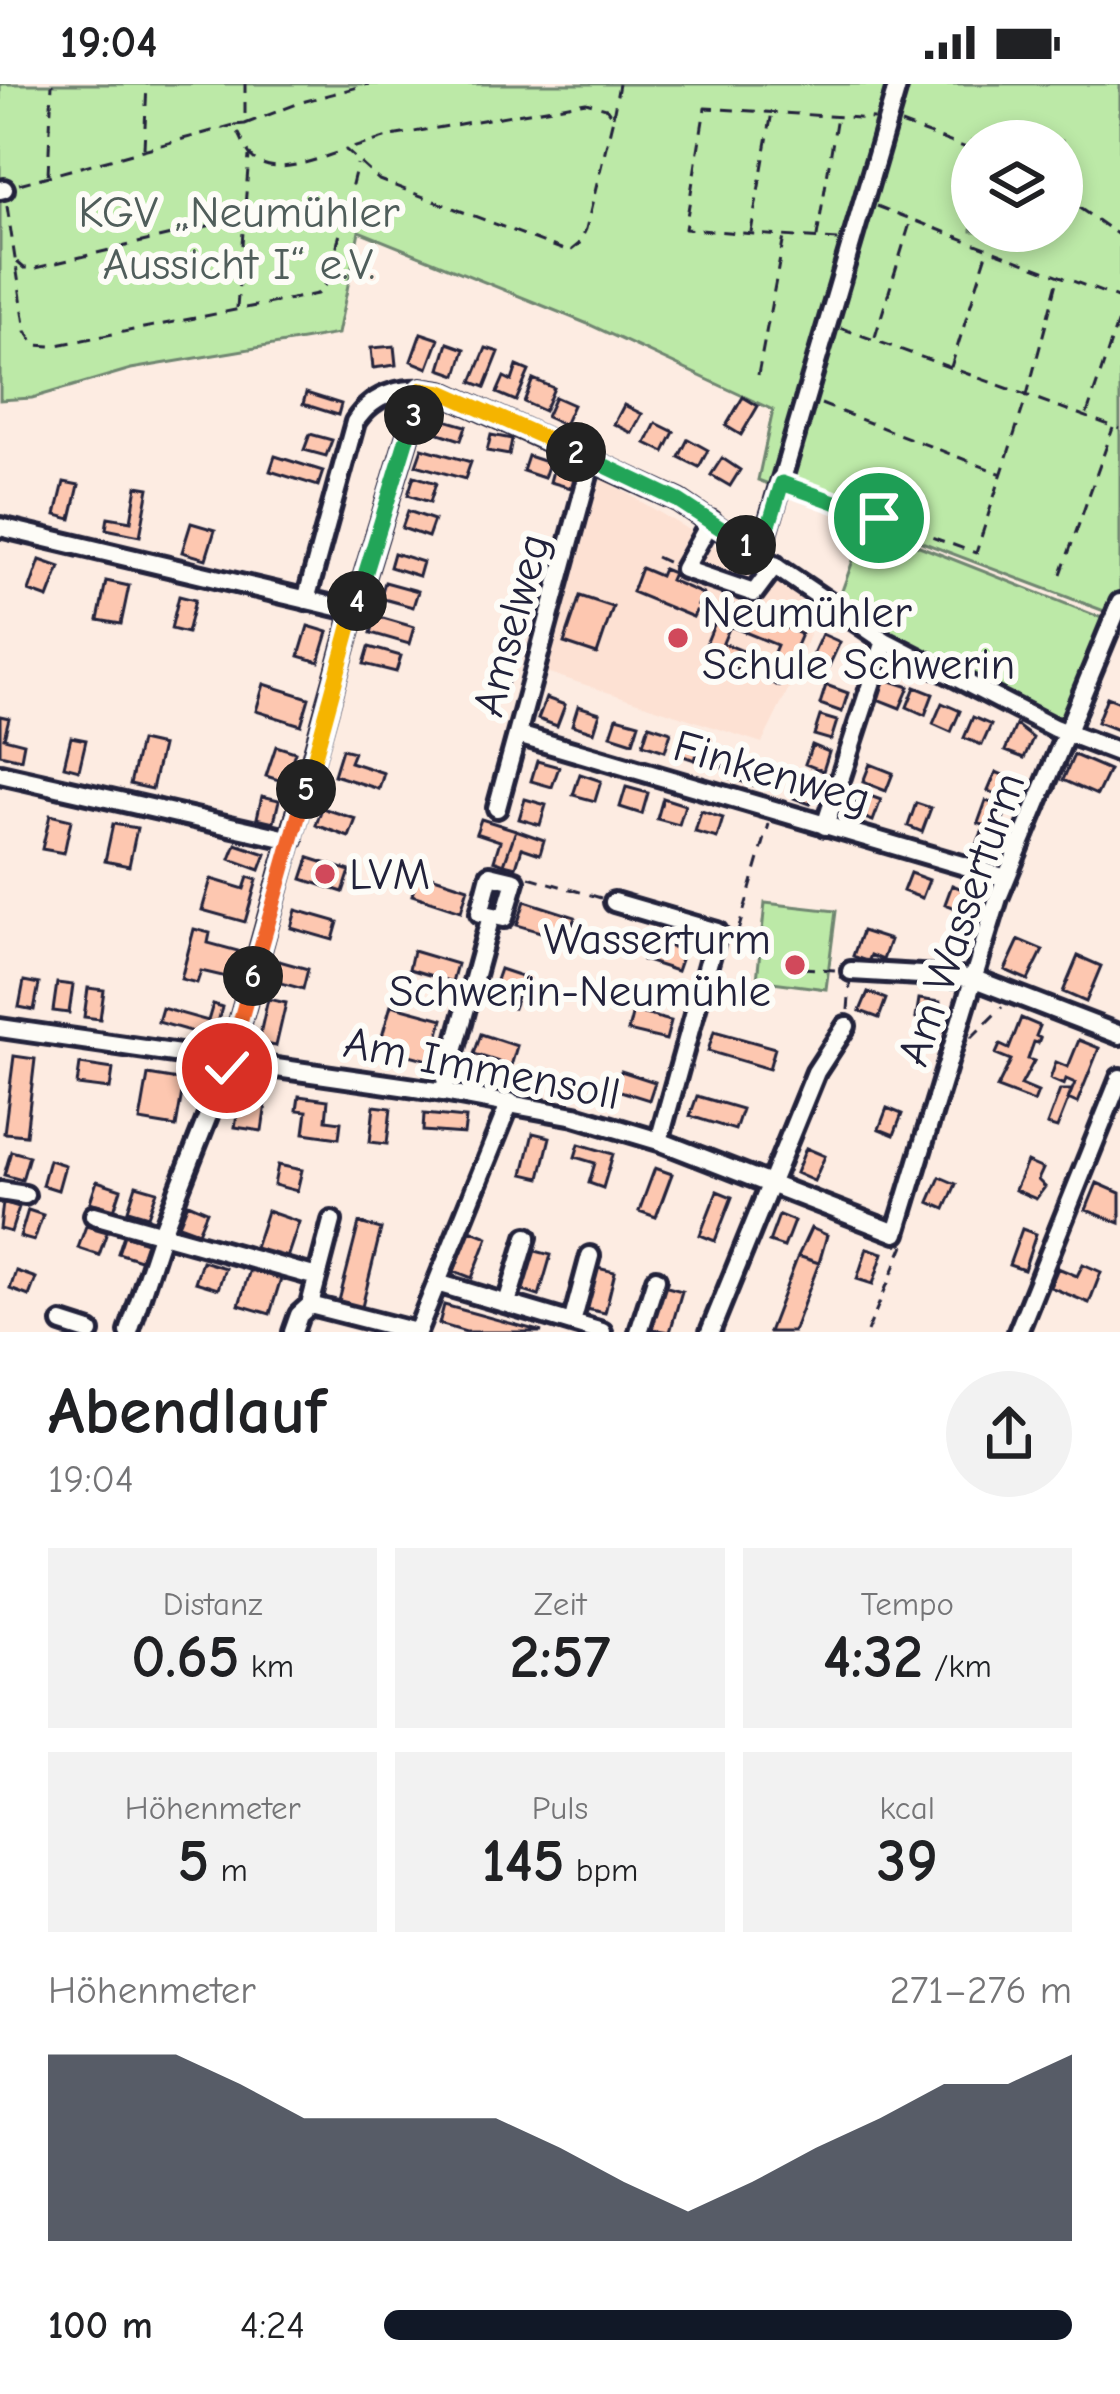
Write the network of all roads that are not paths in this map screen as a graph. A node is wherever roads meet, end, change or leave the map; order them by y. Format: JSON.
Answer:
{"nodes":[{"id":1,"x":898,"y":84,"type":"edge"},
{"id":2,"x":422,"y":389,"type":"junction"},
{"id":3,"x":592,"y":460,"type":"junction"},
{"id":4,"x":711,"y":521,"type":"junction"},
{"id":5,"x":0,"y":527,"type":"edge"},
{"id":6,"x":767,"y":560,"type":"junction"},
{"id":7,"x":305,"y":600,"type":"junction"},
{"id":8,"x":1120,"y":603,"type":"edge"},
{"id":9,"x":354,"y":611,"type":"junction"},
{"id":10,"x":885,"y":641,"type":"junction"},
{"id":11,"x":1064,"y":732,"type":"junction"},
{"id":12,"x":518,"y":735,"type":"junction"},
{"id":13,"x":1120,"y":753,"type":"edge"},
{"id":14,"x":0,"y":774,"type":"edge"},
{"id":15,"x":497,"y":808,"type":"dead end"},
{"id":16,"x":825,"y":826,"type":"junction"},
{"id":17,"x":292,"y":840,"type":"junction"},
{"id":18,"x":1006,"y":878,"type":"junction"},
{"id":19,"x":515,"y":881,"type":"road end"},
{"id":20,"x":614,"y":902,"type":"road end"},
{"id":21,"x":851,"y":970,"type":"road end"},
{"id":22,"x":972,"y":978,"type":"junction"},
{"id":23,"x":846,"y":1026,"type":"road end"},
{"id":24,"x":0,"y":1028,"type":"edge"},
{"id":25,"x":1120,"y":1035,"type":"edge"},
{"id":26,"x":230,"y":1062,"type":"junction"},
{"id":27,"x":1120,"y":1078,"type":"edge"},
{"id":28,"x":443,"y":1092,"type":"junction"},
{"id":29,"x":510,"y":1102,"type":"junction"},
{"id":30,"x":659,"y":1141,"type":"junction"},
{"id":31,"x":772,"y":1184,"type":"junction"},
{"id":32,"x":0,"y":1191,"type":"edge"},
{"id":33,"x":25,"y":1195,"type":"dead end"},
{"id":34,"x":94,"y":1215,"type":"dead end"},
{"id":35,"x":332,"y":1220,"type":"dead end"},
{"id":36,"x":866,"y":1222,"type":"joint"},
{"id":37,"x":161,"y":1235,"type":"junction"},
{"id":38,"x":527,"y":1237,"type":"dead end"},
{"id":39,"x":590,"y":1256,"type":"dead end"},
{"id":40,"x":317,"y":1277,"type":"junction"},
{"id":41,"x":656,"y":1279,"type":"dead end"},
{"id":42,"x":437,"y":1283,"type":"junction"},
{"id":43,"x":508,"y":1303,"type":"junction"},
{"id":44,"x":310,"y":1305,"type":"junction"},
{"id":45,"x":62,"y":1323,"type":"dead end"},
{"id":46,"x":572,"y":1323,"type":"junction"},
{"id":47,"x":90,"y":1332,"type":"edge"},
{"id":48,"x":130,"y":1332,"type":"edge"},
{"id":49,"x":293,"y":1332,"type":"edge"},
{"id":50,"x":416,"y":1332,"type":"edge"},
{"id":51,"x":602,"y":1332,"type":"edge"},
{"id":52,"x":638,"y":1332,"type":"edge"},
{"id":53,"x":710,"y":1332,"type":"edge"},
{"id":54,"x":1018,"y":1332,"type":"edge"}],
"edges":[{"from":1,"to":6,"type":"street"},
{"from":2,"to":3,"type":"street"},
{"from":2,"to":7,"type":"street"},
{"from":2,"to":9,"type":"street"},
{"from":3,"to":4,"type":"street"},
{"from":3,"to":12,"type":"street","name":"Amselweg"},
{"from":4,"to":6,"type":"street"},
{"from":4,"to":6,"type":"street"},
{"from":5,"to":7,"type":"street"},
{"from":6,"to":10,"type":"street"},
{"from":7,"to":9,"type":"street"},
{"from":8,"to":11,"type":"street","name":"Am Wasserturm"},
{"from":9,"to":17,"type":"street"},
{"from":10,"to":11,"type":"street"},
{"from":10,"to":16,"type":"street"},
{"from":11,"to":13,"type":"street"},
{"from":11,"to":18,"type":"street","name":"Am Wasserturm"},
{"from":12,"to":15,"type":"street","name":"Amselweg"},
{"from":12,"to":16,"type":"street","name":"Finkenweg"},
{"from":14,"to":17,"type":"street"},
{"from":16,"to":18,"type":"street","name":"Finkenweg"},
{"from":17,"to":26,"type":"street"},
{"from":18,"to":22,"type":"street","name":"Am Wasserturm"},
{"from":19,"to":28,"type":"street"},
{"from":20,"to":30,"type":"street"},
{"from":21,"to":22,"type":"street"},
{"from":22,"to":25,"type":"street"},
{"from":22,"to":36,"type":"street","name":"Am Wasserturm"},
{"from":23,"to":31,"type":"street"},
{"from":24,"to":26,"type":"street","name":"Am Immensoll"},
{"from":26,"to":28,"type":"street","name":"Am Immensoll"},
{"from":26,"to":37,"type":"street"},
{"from":27,"to":54,"type":"street"},
{"from":28,"to":29,"type":"street","name":"Am Immensoll"},
{"from":29,"to":30,"type":"street","name":"Am Immensoll"},
{"from":29,"to":42,"type":"street"},
{"from":30,"to":31,"type":"street","name":"Am Immensoll"},
{"from":31,"to":36,"type":"street","name":"Am Immensoll"},
{"from":31,"to":53,"type":"street"},
{"from":32,"to":33,"type":"street"},
{"from":34,"to":37,"type":"street"},
{"from":35,"to":40,"type":"street"},
{"from":37,"to":40,"type":"street"},
{"from":37,"to":48,"type":"street"},
{"from":38,"to":43,"type":"street"},
{"from":39,"to":46,"type":"street"},
{"from":40,"to":44,"type":"street"},
{"from":41,"to":52,"type":"street"},
{"from":42,"to":43,"type":"street"},
{"from":42,"to":50,"type":"street"},
{"from":43,"to":46,"type":"street"},
{"from":44,"to":49,"type":"street"},
{"from":44,"to":50,"type":"street"},
{"from":45,"to":47,"type":"street"},
{"from":46,"to":51,"type":"street"}]}
